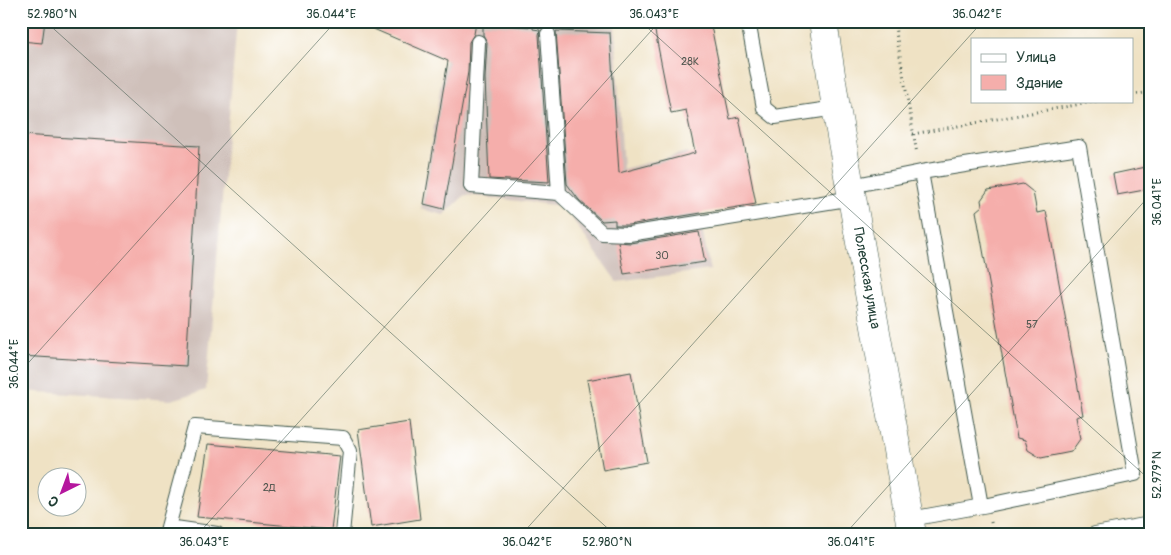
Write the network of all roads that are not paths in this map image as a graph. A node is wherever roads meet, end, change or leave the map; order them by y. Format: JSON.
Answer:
{"nodes":[{"id":1,"x":748,"y":21,"type":"edge"},
{"id":2,"x":823,"y":21,"type":"edge"},
{"id":3,"x":548,"y":34,"type":"dead end"},
{"id":4,"x":478,"y":42,"type":"dead end"},
{"id":5,"x":836,"y":108,"type":"junction"},
{"id":6,"x":921,"y":172,"type":"junction"},
{"id":7,"x":852,"y":192,"type":"junction"},
{"id":8,"x":559,"y":193,"type":"junction"},
{"id":9,"x":981,"y":506,"type":"junction"},
{"id":10,"x":1150,"y":524,"type":"edge"},
{"id":11,"x":911,"y":526,"type":"edge"},
{"id":12,"x":168,"y":530,"type":"edge"},
{"id":13,"x":217,"y":534,"type":"edge"},
{"id":14,"x":342,"y":534,"type":"edge"},
{"id":15,"x":1095,"y":534,"type":"edge"}],
"edges":[{"from":1,"to":5,"type":"lane"},
{"from":2,"to":5,"type":"street","name":"Полесская улица"},
{"from":3,"to":8,"type":"lane"},
{"from":4,"to":8,"type":"lane"},
{"from":5,"to":7,"type":"street","name":"Полесская улица"},
{"from":6,"to":7,"type":"lane"},
{"from":6,"to":9,"type":"lane"},
{"from":6,"to":9,"type":"lane"},
{"from":7,"to":8,"type":"lane"},
{"from":7,"to":11,"type":"street","name":"Полесская улица"},
{"from":9,"to":11,"type":"lane"},
{"from":10,"to":15,"type":"lane"},
{"from":12,"to":13,"type":"lane"},
{"from":12,"to":14,"type":"lane"}]}
